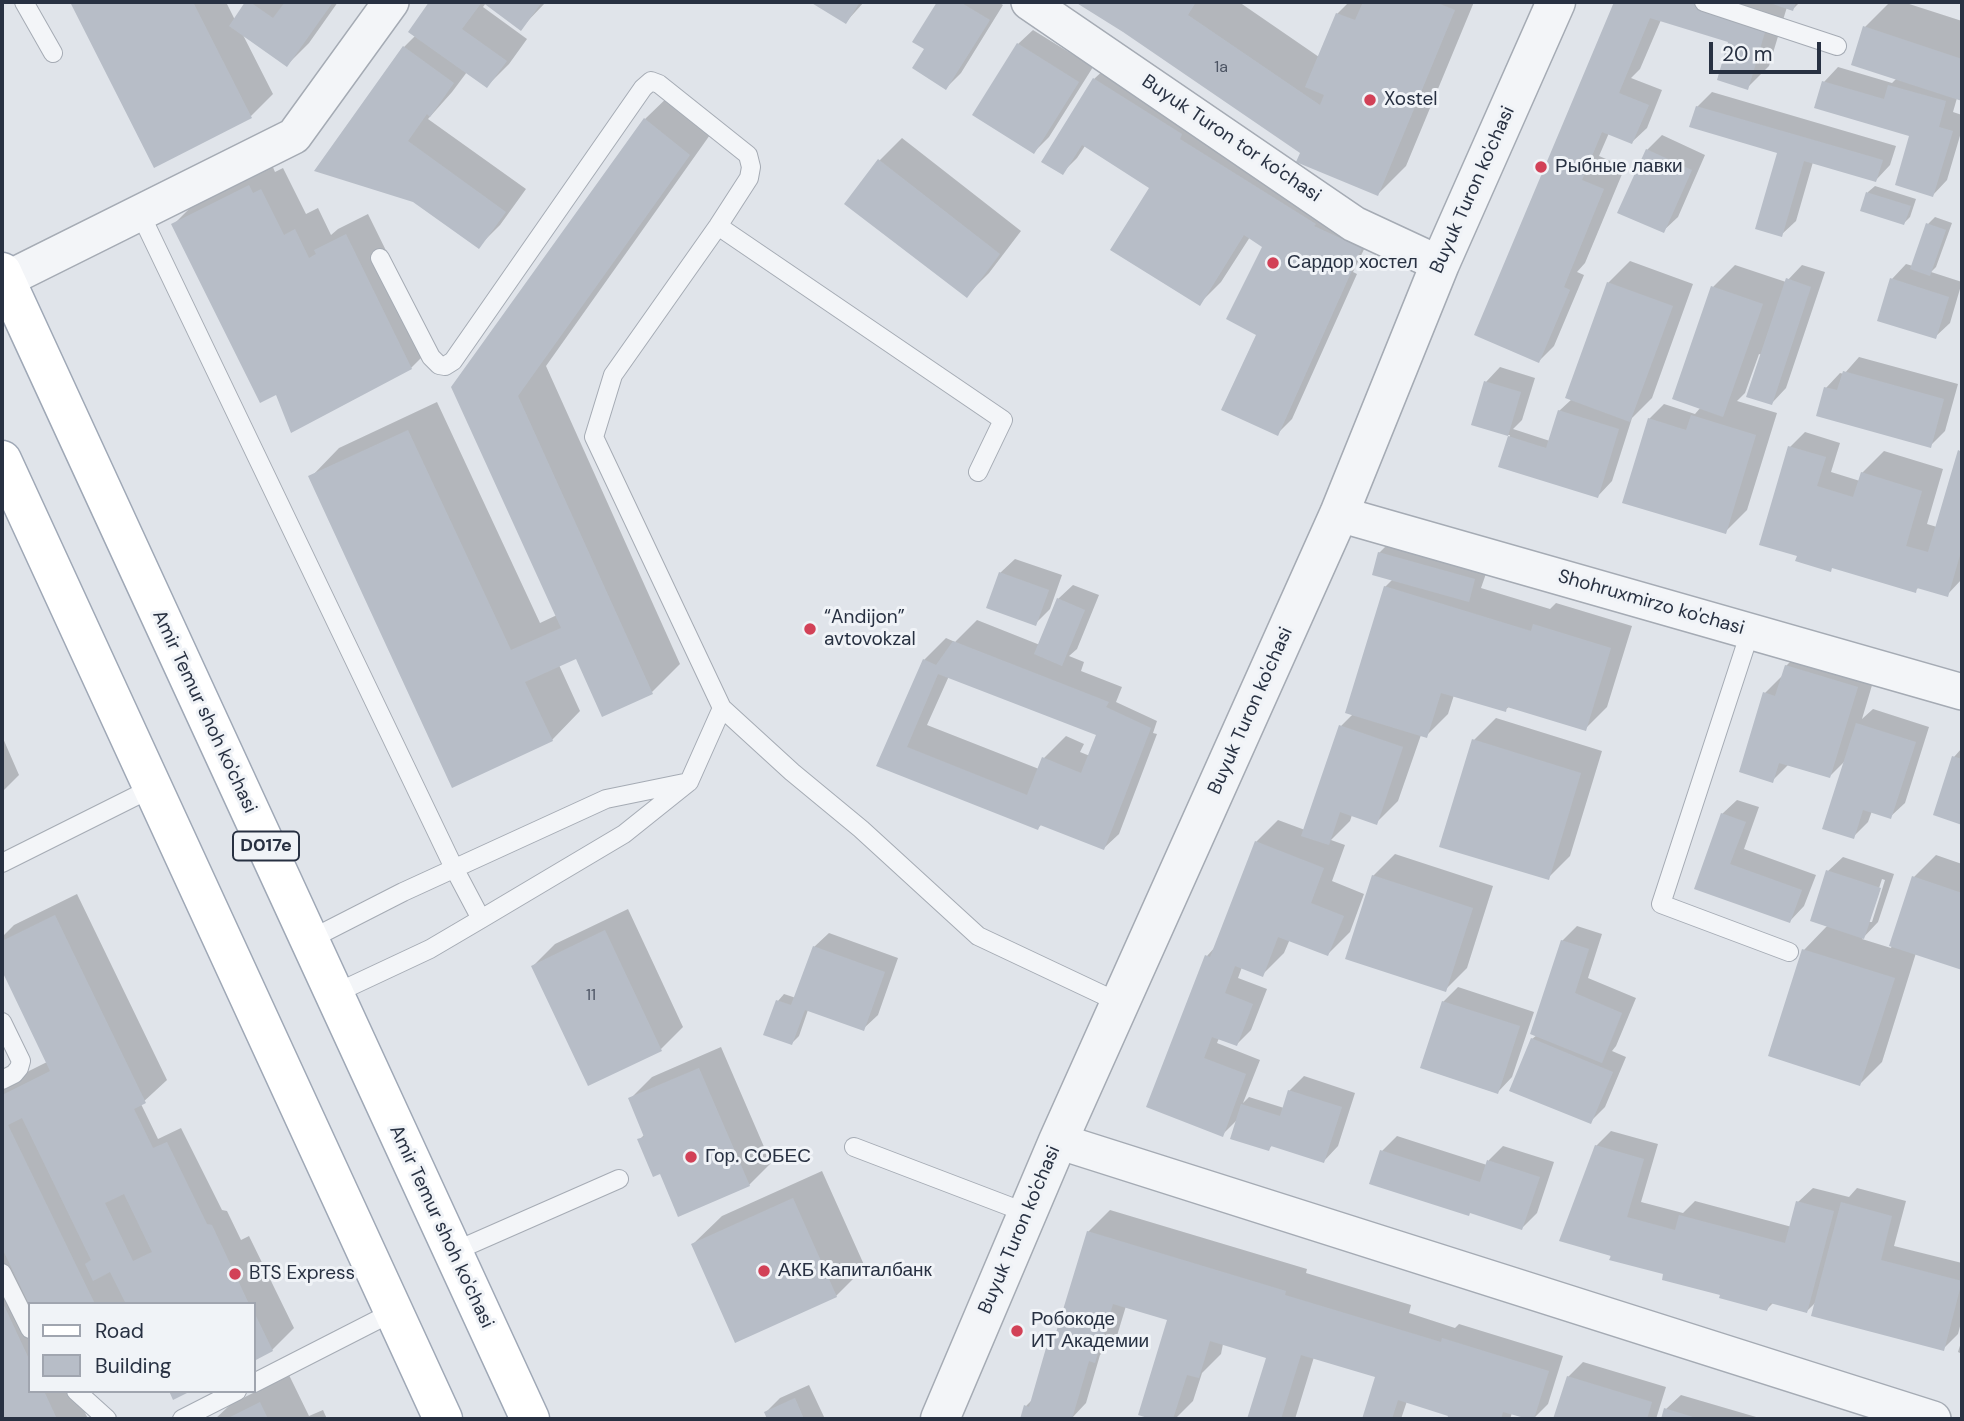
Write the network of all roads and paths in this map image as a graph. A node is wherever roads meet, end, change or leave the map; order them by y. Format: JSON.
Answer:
{"nodes":[{"id":1,"x":24,"y":2,"type":"edge"},
{"id":2,"x":391,"y":2,"type":"edge"},
{"id":3,"x":1029,"y":2,"type":"edge"},
{"id":4,"x":1556,"y":2,"type":"edge"},
{"id":5,"x":1704,"y":2,"type":"edge"},
{"id":6,"x":1837,"y":46,"type":"dead end"},
{"id":7,"x":53,"y":53,"type":"dead end"},
{"id":8,"x":140,"y":213,"type":"junction"},
{"id":9,"x":718,"y":226,"type":"junction"},
{"id":10,"x":380,"y":258,"type":"dead end"},
{"id":11,"x":1440,"y":264,"type":"junction"},
{"id":12,"x":4,"y":276,"type":"edge"},
{"id":13,"x":2,"y":460,"type":"edge"},
{"id":14,"x":978,"y":472,"type":"dead end"},
{"id":15,"x":1339,"y":514,"type":"junction"},
{"id":16,"x":1750,"y":632,"type":"junction"},
{"id":17,"x":1962,"y":692,"type":"edge"},
{"id":18,"x":722,"y":708,"type":"junction"},
{"id":19,"x":689,"y":782,"type":"junction"},
{"id":20,"x":152,"y":788,"type":"junction"},
{"id":21,"x":2,"y":863,"type":"edge"},
{"id":22,"x":454,"y":868,"type":"junction"},
{"id":23,"x":481,"y":919,"type":"junction"},
{"id":24,"x":309,"y":940,"type":"junction"},
{"id":25,"x":1789,"y":952,"type":"dead end"},
{"id":26,"x":334,"y":994,"type":"junction"},
{"id":27,"x":1120,"y":1003,"type":"junction"},
{"id":28,"x":2,"y":1021,"type":"edge"},
{"id":29,"x":2,"y":1080,"type":"edge"},
{"id":30,"x":1058,"y":1141,"type":"junction"},
{"id":31,"x":854,"y":1147,"type":"dead end"},
{"id":32,"x":619,"y":1179,"type":"dead end"},
{"id":33,"x":1027,"y":1213,"type":"junction"},
{"id":34,"x":453,"y":1252,"type":"junction"},
{"id":35,"x":2,"y":1273,"type":"edge"},
{"id":36,"x":393,"y":1312,"type":"junction"},
{"id":37,"x":28,"y":1325,"type":"edge"},
{"id":38,"x":256,"y":1382,"type":"edge"},
{"id":39,"x":78,"y":1393,"type":"edge"},
{"id":40,"x":233,"y":1393,"type":"edge"},
{"id":41,"x":107,"y":1419,"type":"edge"},
{"id":42,"x":182,"y":1419,"type":"edge"},
{"id":43,"x":443,"y":1419,"type":"edge"},
{"id":44,"x":530,"y":1419,"type":"edge"},
{"id":45,"x":940,"y":1419,"type":"edge"},
{"id":46,"x":1933,"y":1419,"type":"edge"}],
"edges":[{"from":1,"to":7,"type":"lane"},
{"from":2,"to":8,"type":"street"},
{"from":3,"to":11,"type":"street","name":"Buyuk Turon tor ko'chasi"},
{"from":4,"to":11,"type":"street","name":"Buyuk Turon ko'chasi"},
{"from":5,"to":6,"type":"lane"},
{"from":8,"to":12,"type":"street"},
{"from":8,"to":22,"type":"lane"},
{"from":9,"to":10,"type":"lane"},
{"from":9,"to":14,"type":"lane"},
{"from":9,"to":18,"type":"lane"},
{"from":11,"to":15,"type":"street","name":"Buyuk Turon ko'chasi"},
{"from":12,"to":24,"type":"main road","name":"Amir Temur shoh ko'chasi","number":"D017e"},
{"from":13,"to":20,"type":"main road"},
{"from":15,"to":16,"type":"street","name":"Shohruxmirzo ko'chasi"},
{"from":15,"to":27,"type":"street","name":"Buyuk Turon ko'chasi"},
{"from":16,"to":17,"type":"street","name":"Shohruxmirzo ko'chasi"},
{"from":16,"to":25,"type":"lane"},
{"from":18,"to":19,"type":"lane"},
{"from":18,"to":27,"type":"lane"},
{"from":19,"to":22,"type":"lane"},
{"from":19,"to":23,"type":"lane"},
{"from":20,"to":21,"type":"lane"},
{"from":20,"to":36,"type":"main road"},
{"from":22,"to":23,"type":"lane"},
{"from":22,"to":24,"type":"lane"},
{"from":23,"to":26,"type":"lane"},
{"from":24,"to":26,"type":"main road","name":"Amir Temur shoh ko'chasi","number":"D017e"},
{"from":26,"to":34,"type":"main road","name":"Amir Temur shoh ko'chasi","number":"D017e"},
{"from":27,"to":30,"type":"street","name":"Buyuk Turon ko'chasi"},
{"from":28,"to":29,"type":"lane"},
{"from":30,"to":33,"type":"street","name":"Buyuk Turon ko'chasi"},
{"from":30,"to":46,"type":"street"},
{"from":31,"to":33,"type":"lane"},
{"from":32,"to":34,"type":"lane"},
{"from":33,"to":45,"type":"street","name":"Buyuk Turon ko'chasi"},
{"from":34,"to":44,"type":"main road","name":"Amir Temur shoh ko'chasi","number":"D017e"},
{"from":35,"to":37,"type":"lane"},
{"from":36,"to":38,"type":"lane"},
{"from":36,"to":43,"type":"main road"},
{"from":39,"to":41,"type":"lane"},
{"from":40,"to":42,"type":"lane"}]}
